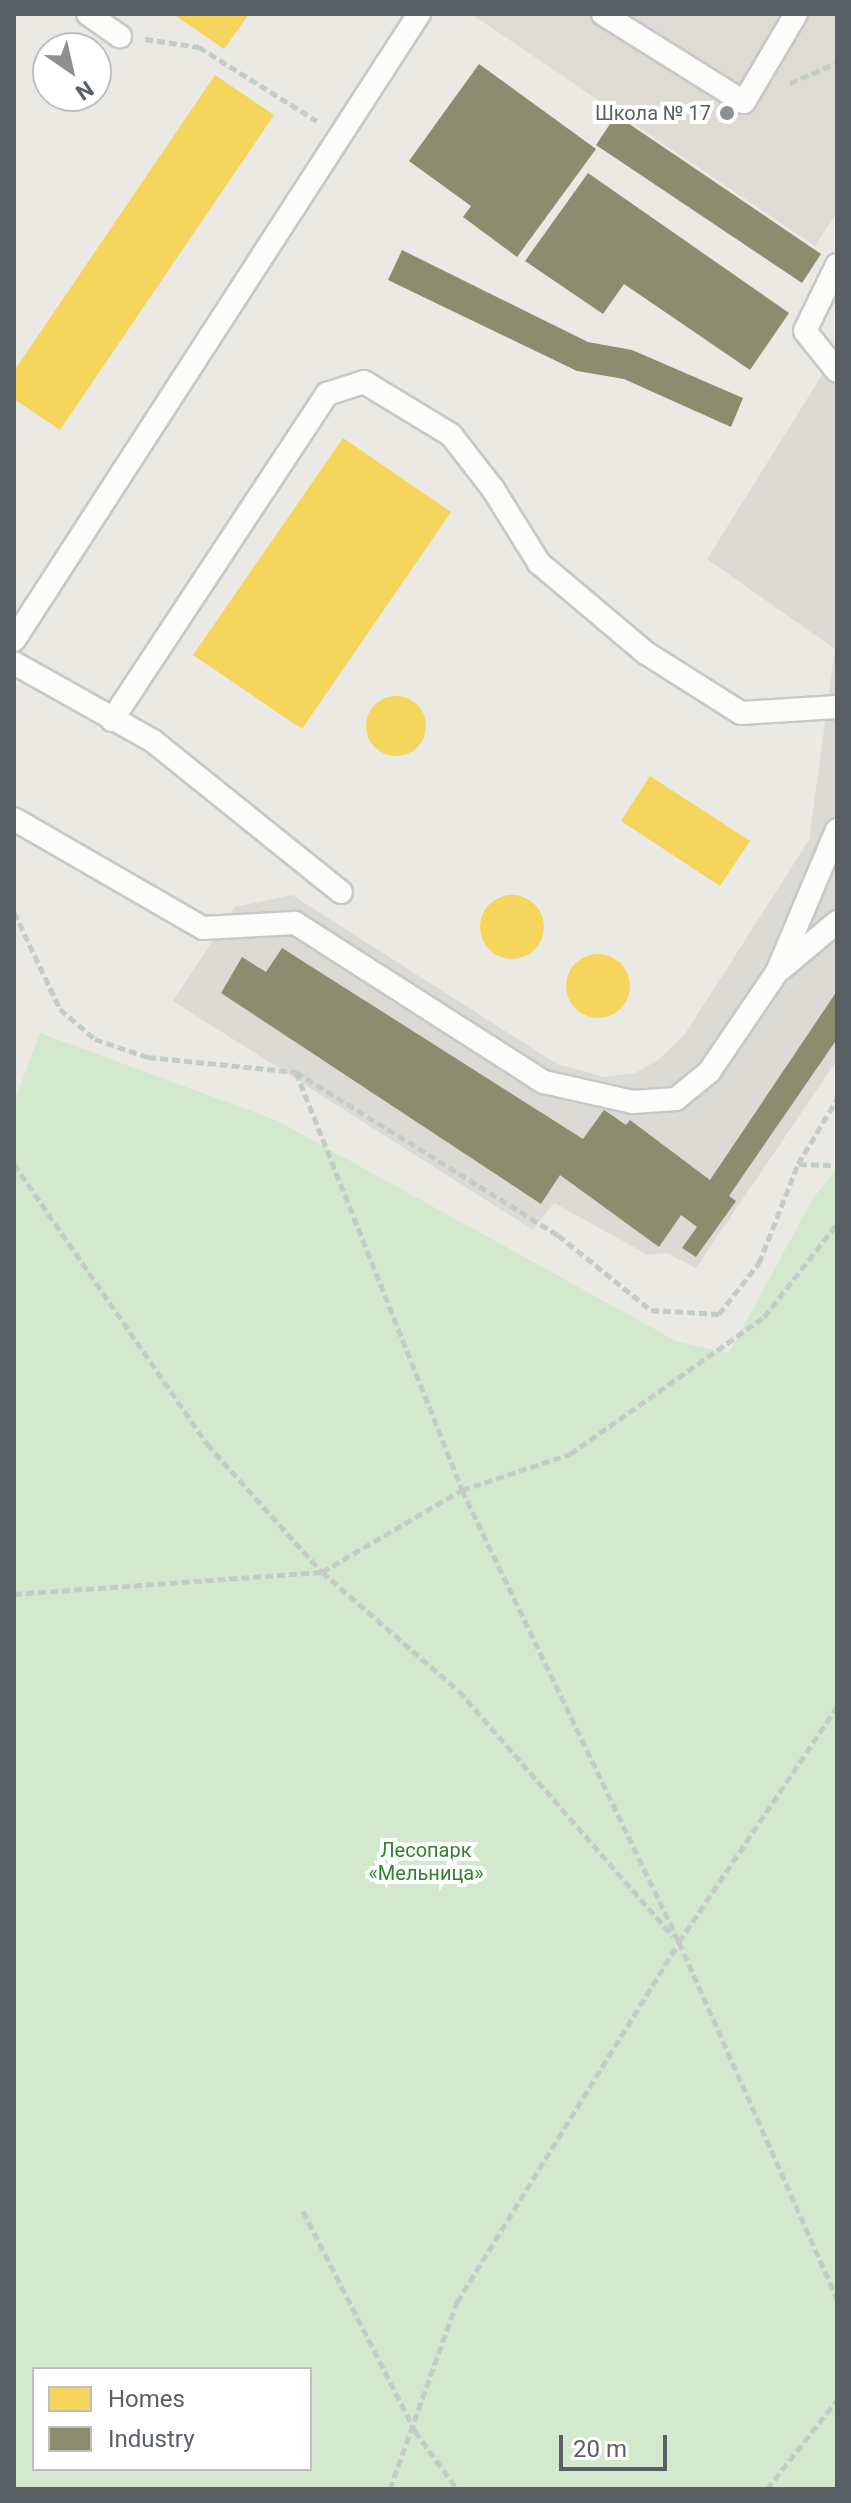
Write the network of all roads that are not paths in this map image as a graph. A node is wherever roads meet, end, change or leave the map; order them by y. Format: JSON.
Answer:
{"nodes":[{"id":1,"x":88,"y":14,"type":"edge"},
{"id":2,"x":419,"y":14,"type":"edge"},
{"id":3,"x":603,"y":14,"type":"edge"},
{"id":4,"x":796,"y":14,"type":"edge"},
{"id":5,"x":120,"y":36,"type":"road end"},
{"id":6,"x":837,"y":265,"type":"edge"},
{"id":7,"x":837,"y":371,"type":"edge"},
{"id":8,"x":14,"y":640,"type":"edge"},
{"id":9,"x":14,"y":663,"type":"edge"},
{"id":10,"x":837,"y":707,"type":"edge"},
{"id":11,"x":112,"y":720,"type":"junction"},
{"id":12,"x":14,"y":819,"type":"edge"},
{"id":13,"x":837,"y":830,"type":"edge"},
{"id":14,"x":341,"y":892,"type":"dead end"},
{"id":15,"x":837,"y":922,"type":"edge"},
{"id":16,"x":777,"y":972,"type":"junction"}],
"edges":[{"from":1,"to":5,"type":"lane"},
{"from":2,"to":8,"type":"lane"},
{"from":3,"to":4,"type":"lane"},
{"from":6,"to":7,"type":"lane"},
{"from":9,"to":11,"type":"lane"},
{"from":10,"to":11,"type":"lane"},
{"from":11,"to":14,"type":"lane"},
{"from":12,"to":16,"type":"lane"},
{"from":13,"to":16,"type":"lane"},
{"from":15,"to":16,"type":"lane"}]}
